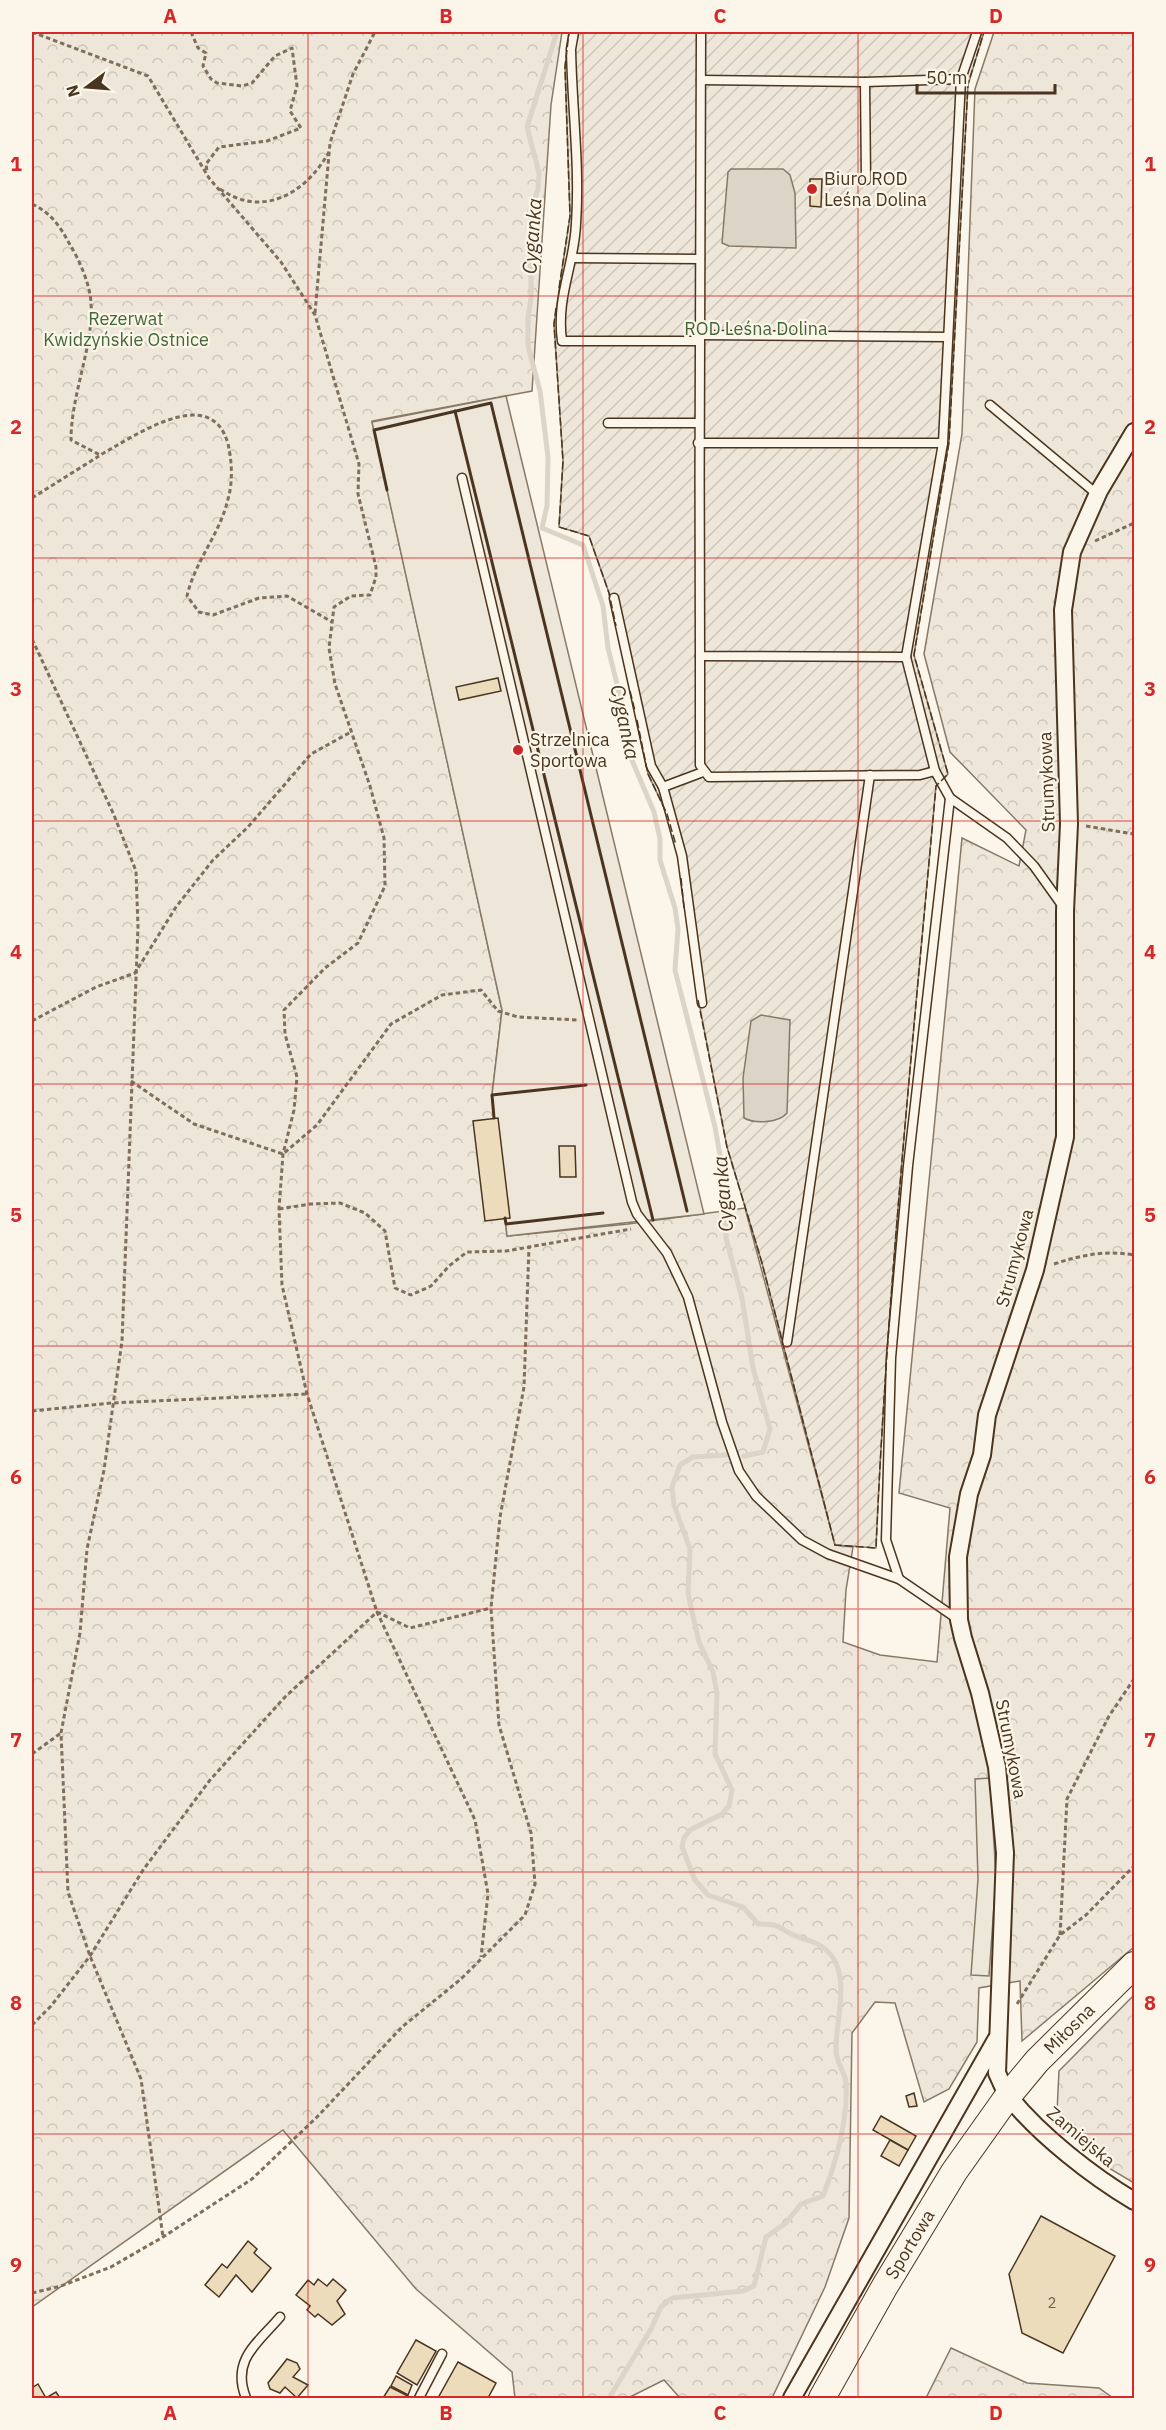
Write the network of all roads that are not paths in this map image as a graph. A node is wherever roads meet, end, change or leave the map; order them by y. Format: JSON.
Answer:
{"nodes":[{"id":1,"x":574,"y":32,"type":"edge"},
{"id":2,"x":701,"y":32,"type":"edge"},
{"id":3,"x":977,"y":32,"type":"edge"},
{"id":4,"x":961,"y":79,"type":"junction"},
{"id":5,"x":701,"y":80,"type":"junction"},
{"id":6,"x":866,"y":82,"type":"junction"},
{"id":7,"x":866,"y":180,"type":"dead end"},
{"id":8,"x":573,"y":258,"type":"junction"},
{"id":9,"x":700,"y":259,"type":"junction"},
{"id":10,"x":948,"y":337,"type":"junction"},
{"id":11,"x":698,"y":338,"type":"junction"},
{"id":12,"x":990,"y":405,"type":"dead end"},
{"id":13,"x":608,"y":423,"type":"dead end"},
{"id":14,"x":698,"y":423,"type":"junction"},
{"id":15,"x":1134,"y":432,"type":"edge"},
{"id":16,"x":698,"y":443,"type":"junction"},
{"id":17,"x":943,"y":443,"type":"junction"},
{"id":18,"x":462,"y":478,"type":"dead end"},
{"id":19,"x":1098,"y":495,"type":"junction"},
{"id":20,"x":614,"y":598,"type":"dead end"},
{"id":21,"x":700,"y":656,"type":"junction"},
{"id":22,"x":906,"y":657,"type":"junction"},
{"id":23,"x":934,"y":771,"type":"junction"},
{"id":24,"x":703,"y":772,"type":"junction"},
{"id":25,"x":870,"y":775,"type":"junction"},
{"id":26,"x":663,"y":787,"type":"junction"},
{"id":27,"x":950,"y":798,"type":"junction"},
{"id":28,"x":1065,"y":911,"type":"junction"},
{"id":29,"x":702,"y":1003,"type":"dead end"},
{"id":30,"x":787,"y":1342,"type":"dead end"},
{"id":31,"x":899,"y":1579,"type":"junction"},
{"id":32,"x":960,"y":1620,"type":"junction"},
{"id":33,"x":1134,"y":1965,"type":"edge"},
{"id":34,"x":998,"y":2036,"type":"junction"},
{"id":35,"x":1008,"y":2096,"type":"junction"},
{"id":36,"x":1134,"y":2201,"type":"edge"},
{"id":37,"x":280,"y":2317,"type":"dead end"},
{"id":38,"x":441,"y":2354,"type":"dead end"},
{"id":39,"x":246,"y":2398,"type":"edge"},
{"id":40,"x":419,"y":2398,"type":"edge"},
{"id":41,"x":792,"y":2398,"type":"edge"},
{"id":42,"x":822,"y":2398,"type":"edge"}],
"edges":[{"from":1,"to":8,"type":"lane"},
{"from":2,"to":5,"type":"lane"},
{"from":3,"to":4,"type":"lane"},
{"from":4,"to":6,"type":"lane"},
{"from":4,"to":10,"type":"lane"},
{"from":5,"to":6,"type":"lane"},
{"from":5,"to":9,"type":"lane"},
{"from":6,"to":7,"type":"lane"},
{"from":8,"to":9,"type":"lane"},
{"from":8,"to":11,"type":"lane"},
{"from":9,"to":11,"type":"lane"},
{"from":10,"to":11,"type":"lane"},
{"from":10,"to":17,"type":"lane"},
{"from":11,"to":14,"type":"lane"},
{"from":12,"to":19,"type":"lane"},
{"from":13,"to":14,"type":"lane"},
{"from":14,"to":16,"type":"lane"},
{"from":15,"to":19,"type":"street","name":"Strumykowa"},
{"from":16,"to":17,"type":"lane"},
{"from":16,"to":21,"type":"lane"},
{"from":17,"to":22,"type":"lane"},
{"from":18,"to":31,"type":"lane"},
{"from":19,"to":28,"type":"street","name":"Strumykowa"},
{"from":20,"to":26,"type":"lane"},
{"from":21,"to":22,"type":"lane"},
{"from":21,"to":24,"type":"lane"},
{"from":22,"to":23,"type":"lane"},
{"from":23,"to":25,"type":"lane"},
{"from":23,"to":27,"type":"lane"},
{"from":24,"to":25,"type":"lane"},
{"from":24,"to":26,"type":"lane"},
{"from":25,"to":30,"type":"lane"},
{"from":26,"to":29,"type":"lane"},
{"from":27,"to":28,"type":"lane"},
{"from":27,"to":31,"type":"lane"},
{"from":28,"to":32,"type":"street","name":"Strumykowa"},
{"from":31,"to":32,"type":"lane"},
{"from":32,"to":34,"type":"street","name":"Strumykowa"},
{"from":33,"to":35,"type":"main road","name":"Miłosna"},
{"from":34,"to":35,"type":"street","name":"Strumykowa"},
{"from":34,"to":41,"type":"street"},
{"from":35,"to":36,"type":"street","name":"Zamiejska"},
{"from":35,"to":42,"type":"main road","name":"Sportowa"},
{"from":37,"to":39,"type":"lane"},
{"from":38,"to":40,"type":"lane"}]}
